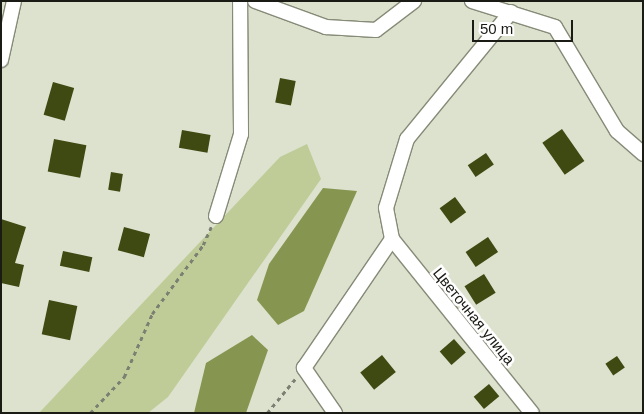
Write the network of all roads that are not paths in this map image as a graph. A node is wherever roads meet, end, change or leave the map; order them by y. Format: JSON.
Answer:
{"nodes":[{"id":1,"x":14,"y":1,"type":"edge"},
{"id":2,"x":240,"y":1,"type":"edge"},
{"id":3,"x":255,"y":1,"type":"edge"},
{"id":4,"x":414,"y":1,"type":"edge"},
{"id":5,"x":472,"y":1,"type":"edge"},
{"id":6,"x":511,"y":12,"type":"junction"},
{"id":7,"x":1,"y":60,"type":"edge"},
{"id":8,"x":643,"y":154,"type":"edge"},
{"id":9,"x":216,"y":216,"type":"road end"},
{"id":10,"x":392,"y":239,"type":"junction"},
{"id":11,"x":335,"y":413,"type":"edge"},
{"id":12,"x":532,"y":413,"type":"edge"}],
"edges":[{"from":1,"to":7,"type":"lane"},
{"from":2,"to":9,"type":"lane"},
{"from":3,"to":4,"type":"lane"},
{"from":5,"to":6,"type":"lane"},
{"from":6,"to":8,"type":"lane"},
{"from":6,"to":10,"type":"lane"},
{"from":10,"to":11,"type":"lane"},
{"from":10,"to":12,"type":"lane","name":"Цветочная улица"}]}
